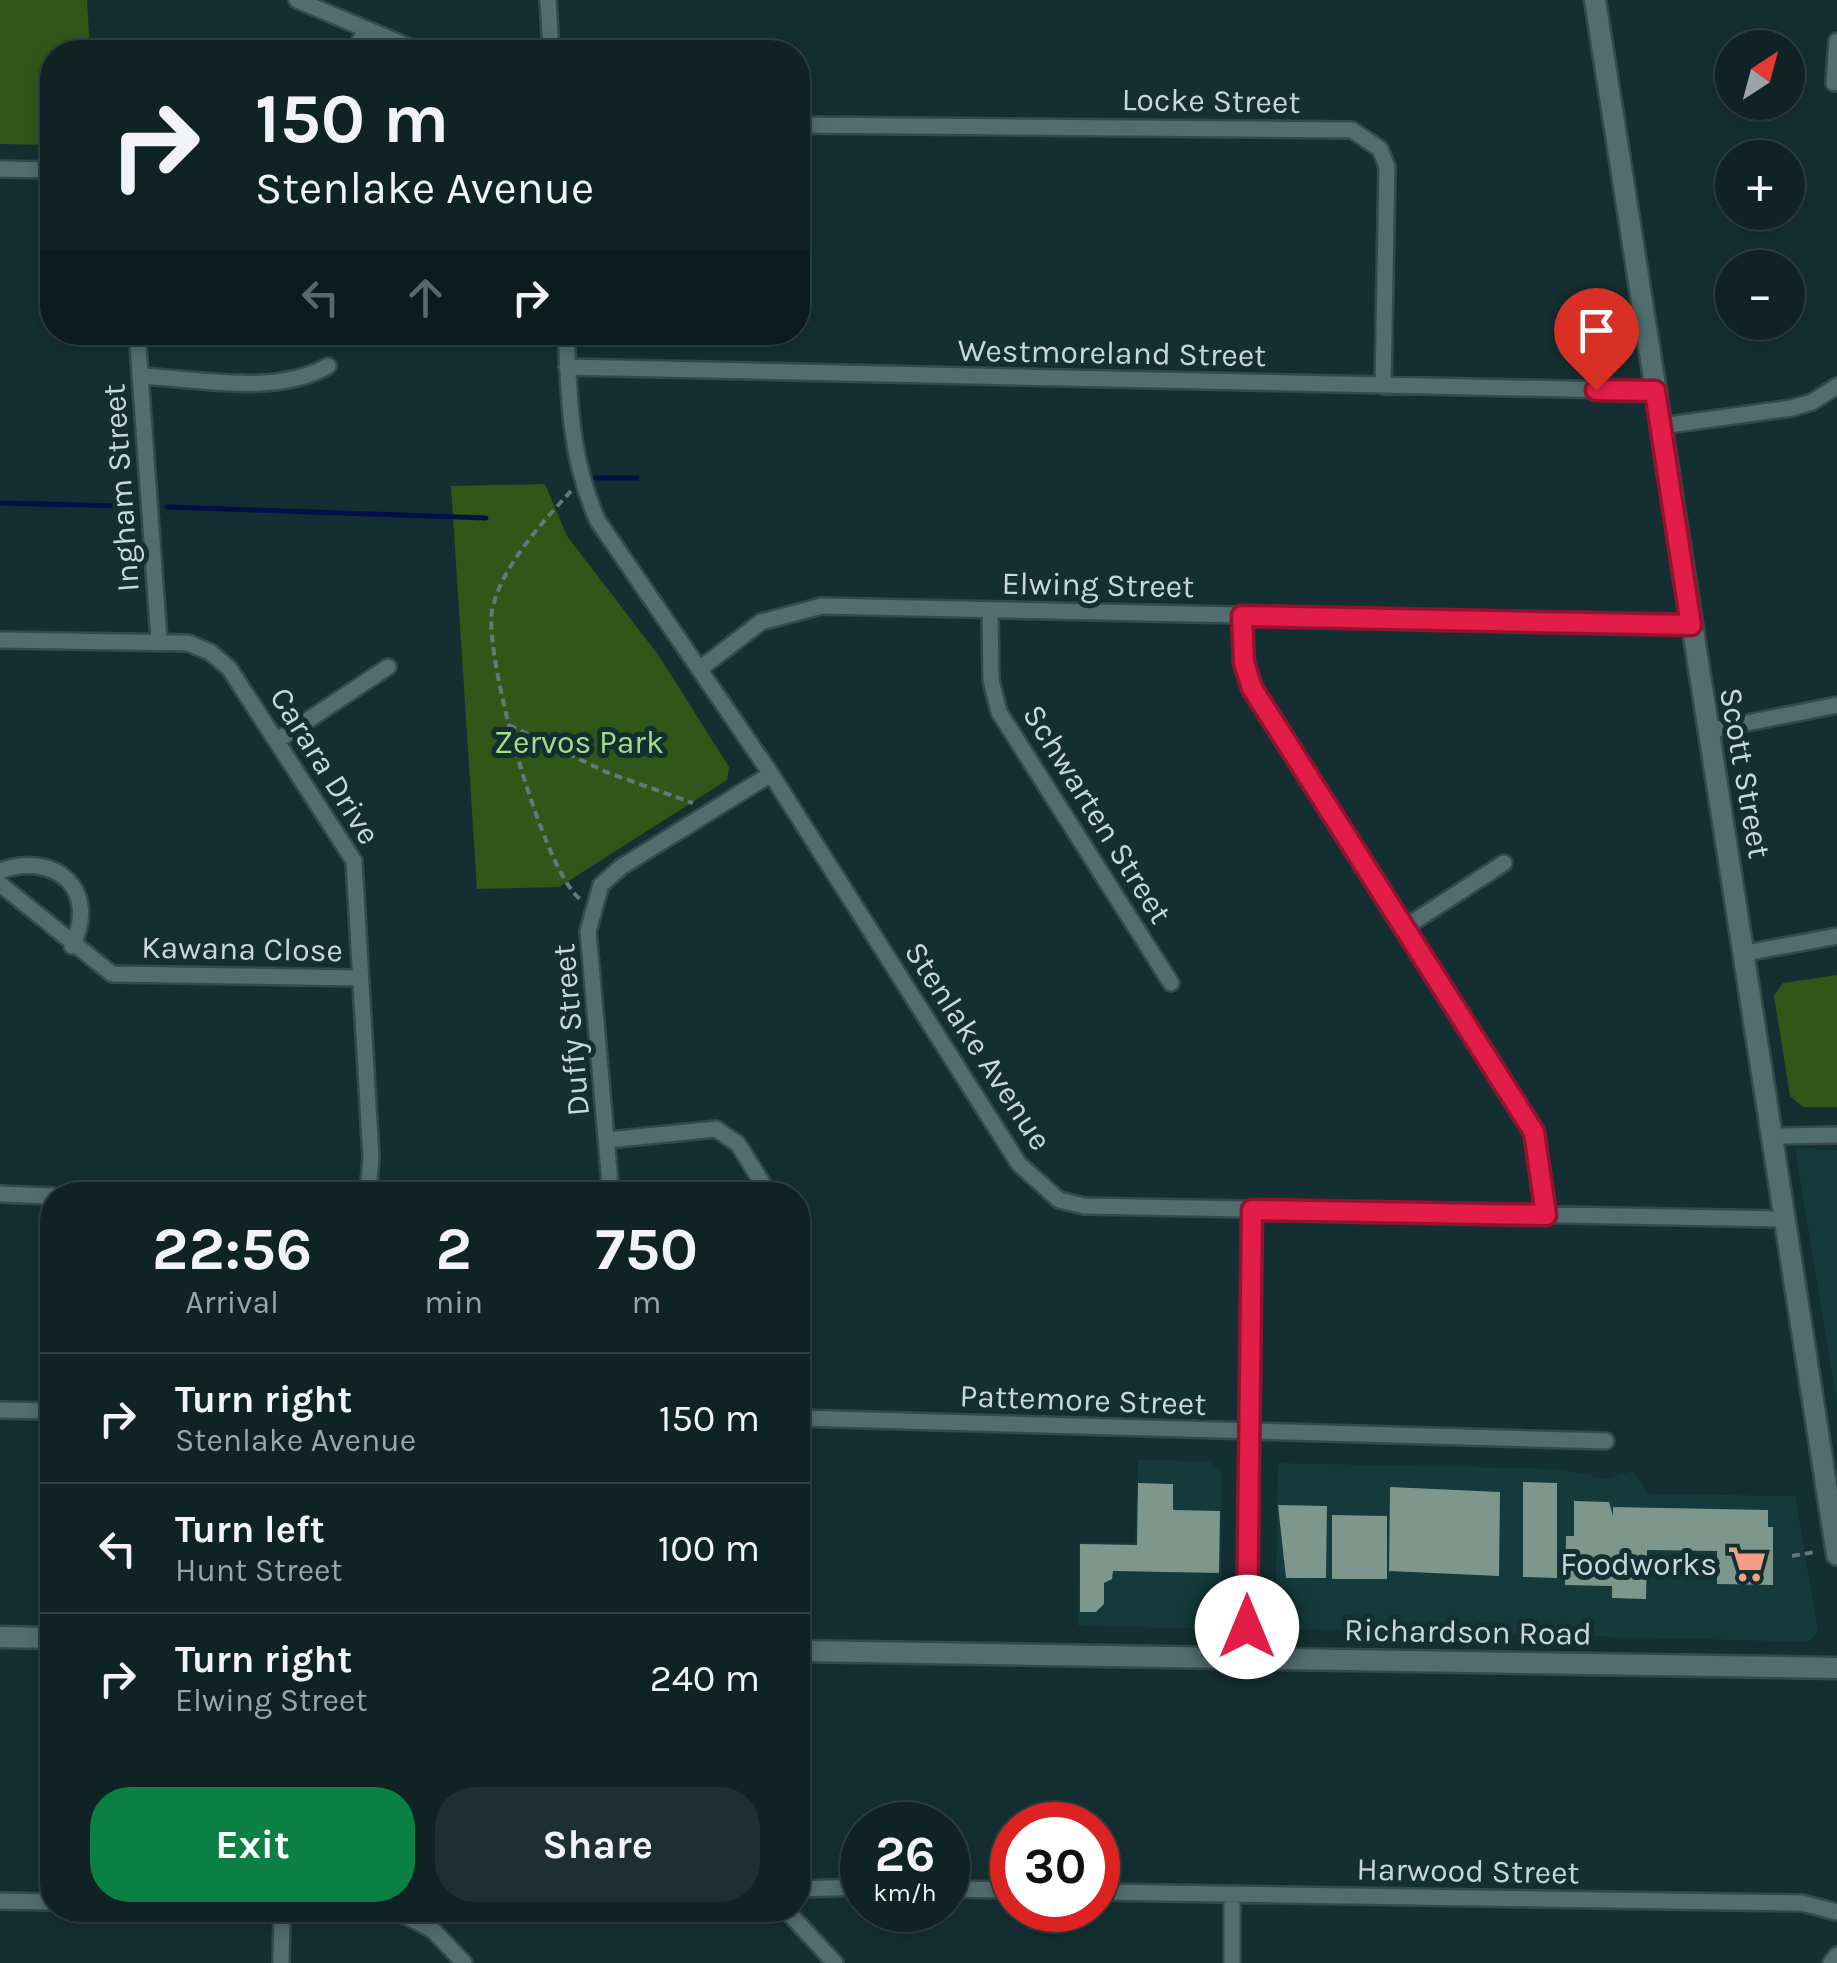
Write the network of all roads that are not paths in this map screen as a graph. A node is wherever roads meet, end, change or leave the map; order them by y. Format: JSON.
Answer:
{"nodes":[{"id":1,"x":298,"y":0,"type":"edge"},
{"id":2,"x":548,"y":0,"type":"edge"},
{"id":3,"x":1594,"y":0,"type":"edge"},
{"id":4,"x":365,"y":30,"type":"junction"},
{"id":5,"x":361,"y":40,"type":"edge"},
{"id":6,"x":390,"y":40,"type":"edge"},
{"id":7,"x":550,"y":40,"type":"edge"},
{"id":8,"x":1837,"y":41,"type":"edge"},
{"id":9,"x":1834,"y":83,"type":"dead end"},
{"id":10,"x":810,"y":125,"type":"edge"},
{"id":11,"x":0,"y":170,"type":"edge"},
{"id":12,"x":40,"y":170,"type":"edge"},
{"id":13,"x":138,"y":345,"type":"edge"},
{"id":14,"x":567,"y":345,"type":"edge"},
{"id":15,"x":328,"y":366,"type":"dead end"},
{"id":16,"x":568,"y":368,"type":"junction"},
{"id":17,"x":140,"y":376,"type":"junction"},
{"id":18,"x":1384,"y":386,"type":"junction"},
{"id":19,"x":1837,"y":386,"type":"edge"},
{"id":20,"x":1655,"y":391,"type":"junction"},
{"id":21,"x":1661,"y":426,"type":"junction"},
{"id":22,"x":990,"y":610,"type":"junction"},
{"id":23,"x":1242,"y":616,"type":"junction"},
{"id":24,"x":1691,"y":625,"type":"junction"},
{"id":25,"x":0,"y":640,"type":"edge"},
{"id":26,"x":159,"y":640,"type":"junction"},
{"id":27,"x":388,"y":667,"type":"dead end"},
{"id":28,"x":701,"y":668,"type":"junction"},
{"id":29,"x":1837,"y":705,"type":"edge"},
{"id":30,"x":1707,"y":731,"type":"junction"},
{"id":31,"x":278,"y":740,"type":"junction"},
{"id":32,"x":771,"y":774,"type":"junction"},
{"id":33,"x":1504,"y":864,"type":"dead end"},
{"id":34,"x":0,"y":871,"type":"edge"},
{"id":35,"x":0,"y":884,"type":"edge"},
{"id":36,"x":1406,"y":926,"type":"junction"},
{"id":37,"x":1837,"y":936,"type":"edge"},
{"id":38,"x":72,"y":946,"type":"junction"},
{"id":39,"x":1746,"y":953,"type":"junction"},
{"id":40,"x":360,"y":978,"type":"junction"},
{"id":41,"x":1170,"y":983,"type":"dead end"},
{"id":42,"x":1837,"y":1134,"type":"edge"},
{"id":43,"x":1772,"y":1136,"type":"junction"},
{"id":44,"x":608,"y":1140,"type":"junction"},
{"id":45,"x":369,"y":1182,"type":"edge"},
{"id":46,"x":610,"y":1182,"type":"edge"},
{"id":47,"x":762,"y":1182,"type":"edge"},
{"id":48,"x":0,"y":1194,"type":"edge"},
{"id":49,"x":40,"y":1196,"type":"edge"},
{"id":50,"x":1252,"y":1210,"type":"junction"},
{"id":51,"x":1546,"y":1215,"type":"junction"},
{"id":52,"x":1784,"y":1219,"type":"junction"},
{"id":53,"x":0,"y":1410,"type":"edge"},
{"id":54,"x":40,"y":1410,"type":"edge"},
{"id":55,"x":810,"y":1418,"type":"edge"},
{"id":56,"x":1248,"y":1433,"type":"junction"},
{"id":57,"x":1606,"y":1441,"type":"dead end"},
{"id":58,"x":1837,"y":1555,"type":"edge"},
{"id":59,"x":0,"y":1637,"type":"edge"},
{"id":60,"x":40,"y":1638,"type":"edge"},
{"id":61,"x":810,"y":1651,"type":"edge"},
{"id":62,"x":1248,"y":1659,"type":"junction"},
{"id":63,"x":1837,"y":1668,"type":"edge"},
{"id":64,"x":840,"y":1888,"type":"edge"},
{"id":65,"x":810,"y":1889,"type":"edge"},
{"id":66,"x":1120,"y":1892,"type":"edge"},
{"id":67,"x":1232,"y":1895,"type":"junction"},
{"id":68,"x":0,"y":1901,"type":"edge"},
{"id":69,"x":40,"y":1902,"type":"edge"},
{"id":70,"x":1837,"y":1912,"type":"edge"},
{"id":71,"x":282,"y":1922,"type":"edge"},
{"id":72,"x":417,"y":1922,"type":"edge"},
{"id":73,"x":797,"y":1922,"type":"edge"},
{"id":74,"x":1837,"y":1955,"type":"edge"},
{"id":75,"x":281,"y":1963,"type":"edge"},
{"id":76,"x":464,"y":1963,"type":"edge"},
{"id":77,"x":835,"y":1963,"type":"edge"},
{"id":78,"x":1232,"y":1963,"type":"edge"},
{"id":79,"x":1831,"y":1963,"type":"edge"}],
"edges":[{"from":1,"to":4,"type":"street"},
{"from":2,"to":7,"type":"street"},
{"from":3,"to":20,"type":"street","name":"Scott Street"},
{"from":4,"to":5,"type":"street"},
{"from":4,"to":6,"type":"street"},
{"from":8,"to":9,"type":"street"},
{"from":10,"to":18,"type":"street","name":"Locke Street"},
{"from":11,"to":12,"type":"street"},
{"from":13,"to":17,"type":"street","name":"Ingham Street"},
{"from":14,"to":16,"type":"street","name":"Stenlake Avenue"},
{"from":15,"to":17,"type":"street"},
{"from":16,"to":18,"type":"street","name":"Westmoreland Street"},
{"from":16,"to":28,"type":"street","name":"Stenlake Avenue"},
{"from":17,"to":26,"type":"street","name":"Ingham Street"},
{"from":18,"to":20,"type":"street","name":"Westmoreland Street"},
{"from":19,"to":21,"type":"street"},
{"from":20,"to":21,"type":"street","name":"Scott Street"},
{"from":21,"to":24,"type":"street","name":"Scott Street"},
{"from":22,"to":23,"type":"street","name":"Elwing Street"},
{"from":22,"to":28,"type":"street","name":"Elwing Street"},
{"from":22,"to":41,"type":"street","name":"Schwarten Street"},
{"from":23,"to":24,"type":"street","name":"Elwing Street"},
{"from":23,"to":36,"type":"street"},
{"from":24,"to":30,"type":"street","name":"Scott Street"},
{"from":25,"to":26,"type":"street","name":"Carara Drive"},
{"from":26,"to":31,"type":"street","name":"Carara Drive"},
{"from":27,"to":31,"type":"street"},
{"from":28,"to":32,"type":"street","name":"Stenlake Avenue"},
{"from":29,"to":30,"type":"street"},
{"from":30,"to":39,"type":"street","name":"Scott Street"},
{"from":31,"to":40,"type":"street","name":"Carara Drive"},
{"from":32,"to":44,"type":"street","name":"Duffy Street"},
{"from":32,"to":50,"type":"street","name":"Stenlake Avenue"},
{"from":33,"to":36,"type":"street"},
{"from":34,"to":38,"type":"street"},
{"from":35,"to":38,"type":"street","name":"Kawana Close"},
{"from":36,"to":51,"type":"street"},
{"from":37,"to":39,"type":"street"},
{"from":38,"to":40,"type":"street","name":"Kawana Close"},
{"from":39,"to":43,"type":"street","name":"Scott Street"},
{"from":40,"to":45,"type":"street","name":"Carara Drive"},
{"from":42,"to":43,"type":"street"},
{"from":43,"to":52,"type":"street","name":"Scott Street"},
{"from":44,"to":46,"type":"street","name":"Duffy Street"},
{"from":44,"to":47,"type":"street"},
{"from":48,"to":49,"type":"street"},
{"from":50,"to":51,"type":"street","name":"Stenlake Avenue"},
{"from":50,"to":56,"type":"street"},
{"from":51,"to":52,"type":"street","name":"Stenlake Avenue"},
{"from":52,"to":58,"type":"street","name":"Scott Street"},
{"from":53,"to":54,"type":"street"},
{"from":55,"to":56,"type":"street","name":"Pattemore Street"},
{"from":56,"to":57,"type":"street","name":"Pattemore Street"},
{"from":56,"to":62,"type":"street"},
{"from":59,"to":60,"type":"street"},
{"from":61,"to":62,"type":"street","name":"Richardson Road"},
{"from":62,"to":63,"type":"street","name":"Richardson Road"},
{"from":64,"to":65,"type":"street"},
{"from":66,"to":67,"type":"street","name":"Harwood Street"},
{"from":67,"to":70,"type":"street","name":"Harwood Street"},
{"from":67,"to":78,"type":"street"},
{"from":68,"to":69,"type":"street"},
{"from":71,"to":75,"type":"street"},
{"from":72,"to":76,"type":"street"},
{"from":73,"to":77,"type":"street"},
{"from":74,"to":79,"type":"street"}]}
